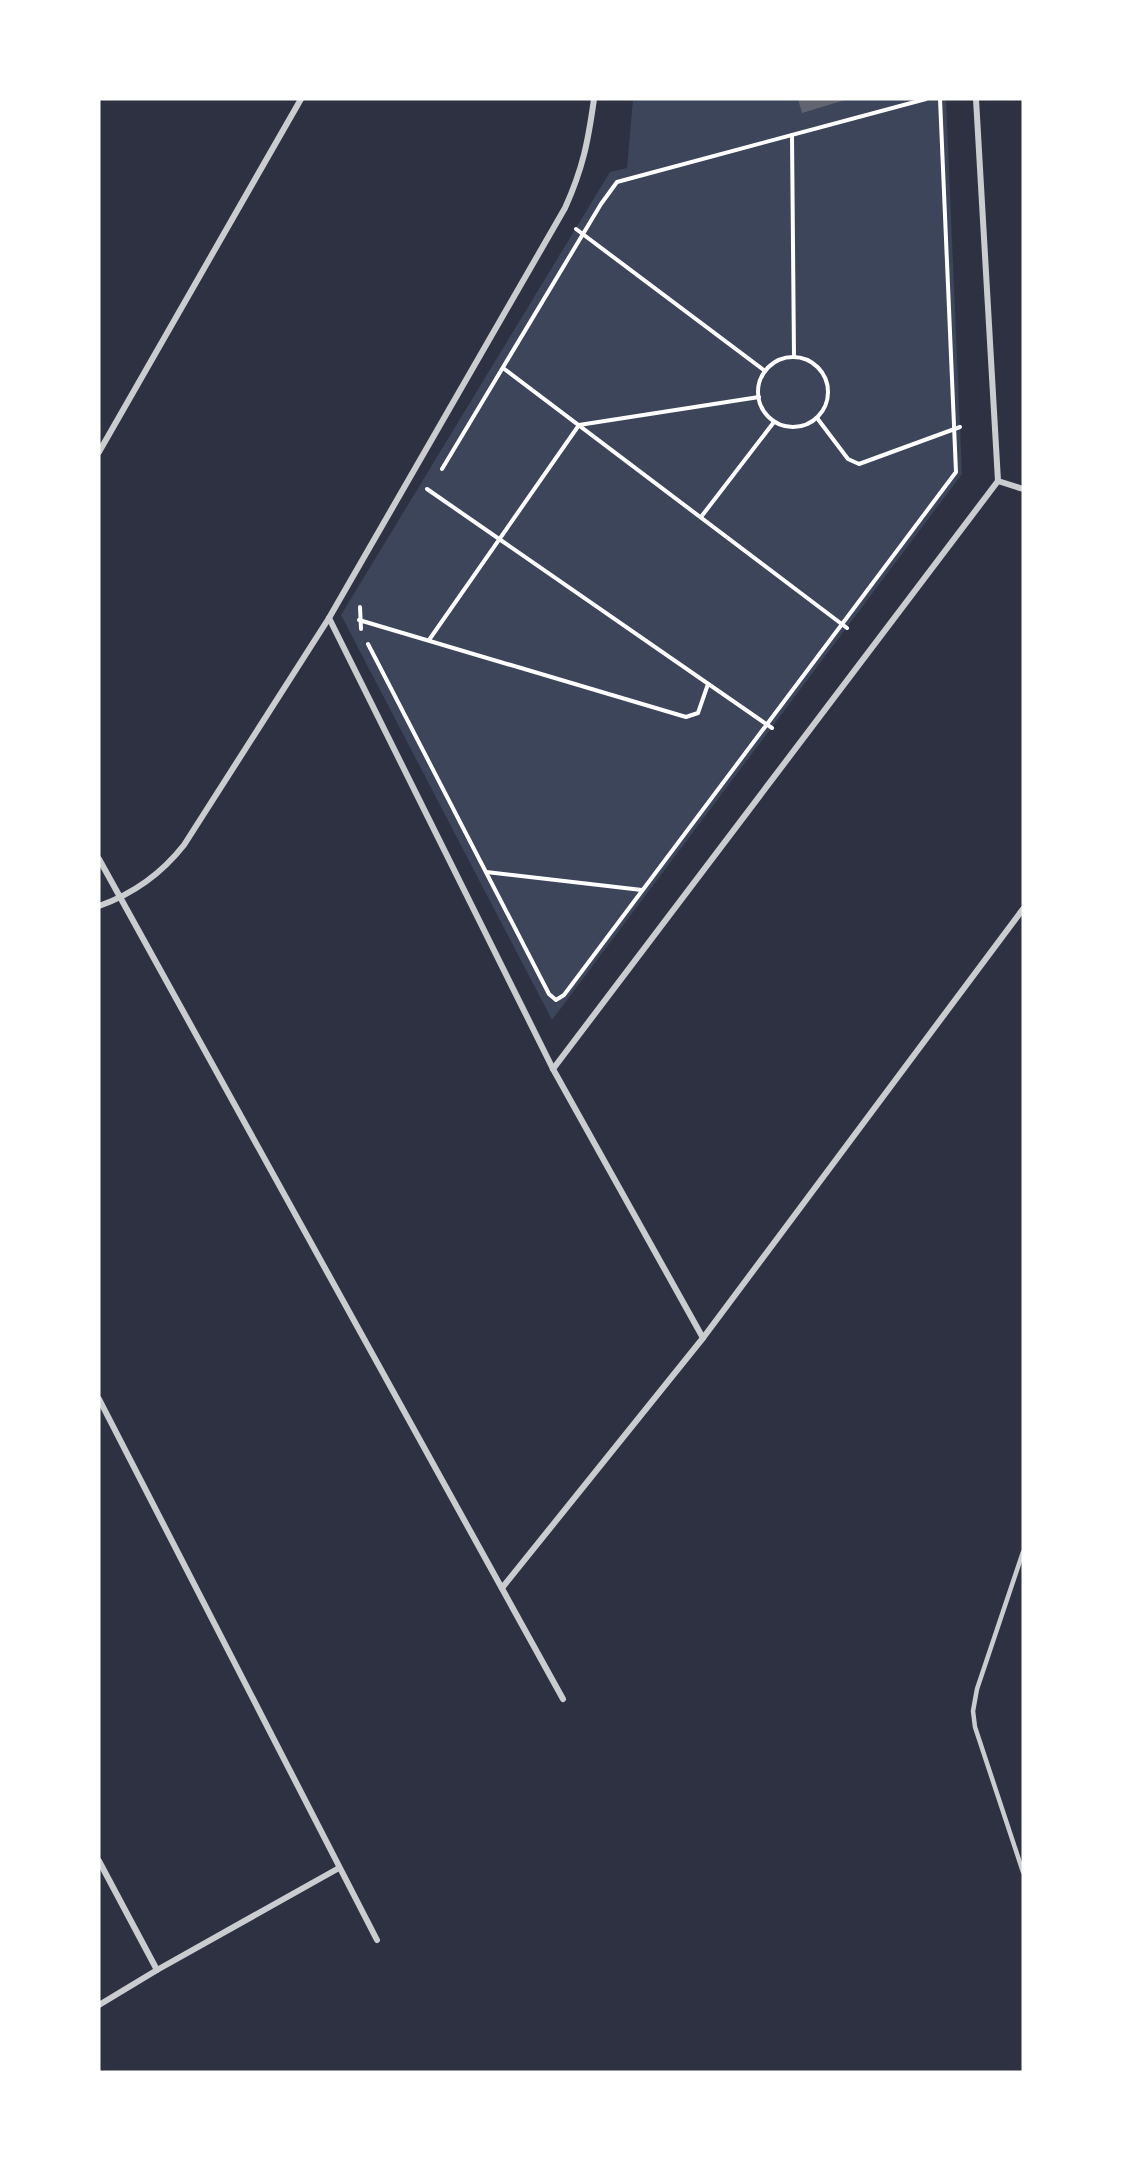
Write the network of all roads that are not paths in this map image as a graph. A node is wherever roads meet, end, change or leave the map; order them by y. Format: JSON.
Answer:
{"nodes":[{"id":1,"x":300,"y":99,"type":"edge"},
{"id":2,"x":594,"y":99,"type":"edge"},
{"id":3,"x":976,"y":99,"type":"edge"},
{"id":4,"x":99,"y":452,"type":"edge"},
{"id":5,"x":998,"y":481,"type":"junction"},
{"id":6,"x":1023,"y":489,"type":"edge"},
{"id":7,"x":329,"y":618,"type":"junction"},
{"id":8,"x":99,"y":859,"type":"edge"},
{"id":9,"x":122,"y":898,"type":"junction"},
{"id":10,"x":99,"y":906,"type":"edge"},
{"id":11,"x":1023,"y":909,"type":"edge"},
{"id":12,"x":553,"y":1069,"type":"junction"},
{"id":13,"x":703,"y":1338,"type":"junction"},
{"id":14,"x":99,"y":1399,"type":"edge"},
{"id":15,"x":1023,"y":1552,"type":"edge"},
{"id":16,"x":502,"y":1588,"type":"junction"},
{"id":17,"x":563,"y":1699,"type":"dead end"},
{"id":18,"x":99,"y":1861,"type":"edge"},
{"id":19,"x":339,"y":1868,"type":"junction"},
{"id":20,"x":1023,"y":1872,"type":"edge"},
{"id":21,"x":377,"y":1940,"type":"dead end"},
{"id":22,"x":157,"y":1970,"type":"junction"},
{"id":23,"x":99,"y":2006,"type":"edge"}],
"edges":[{"from":1,"to":4,"type":"street"},
{"from":2,"to":7,"type":"street"},
{"from":3,"to":5,"type":"street"},
{"from":5,"to":6,"type":"street"},
{"from":5,"to":12,"type":"street"},
{"from":7,"to":9,"type":"street"},
{"from":7,"to":12,"type":"street"},
{"from":8,"to":9,"type":"street"},
{"from":9,"to":10,"type":"street"},
{"from":9,"to":16,"type":"street"},
{"from":11,"to":13,"type":"street"},
{"from":12,"to":13,"type":"street"},
{"from":13,"to":16,"type":"street"},
{"from":14,"to":19,"type":"street"},
{"from":15,"to":20,"type":"lane"},
{"from":16,"to":17,"type":"street"},
{"from":18,"to":22,"type":"street"},
{"from":19,"to":21,"type":"street"},
{"from":19,"to":22,"type":"street"},
{"from":22,"to":23,"type":"street"}]}
